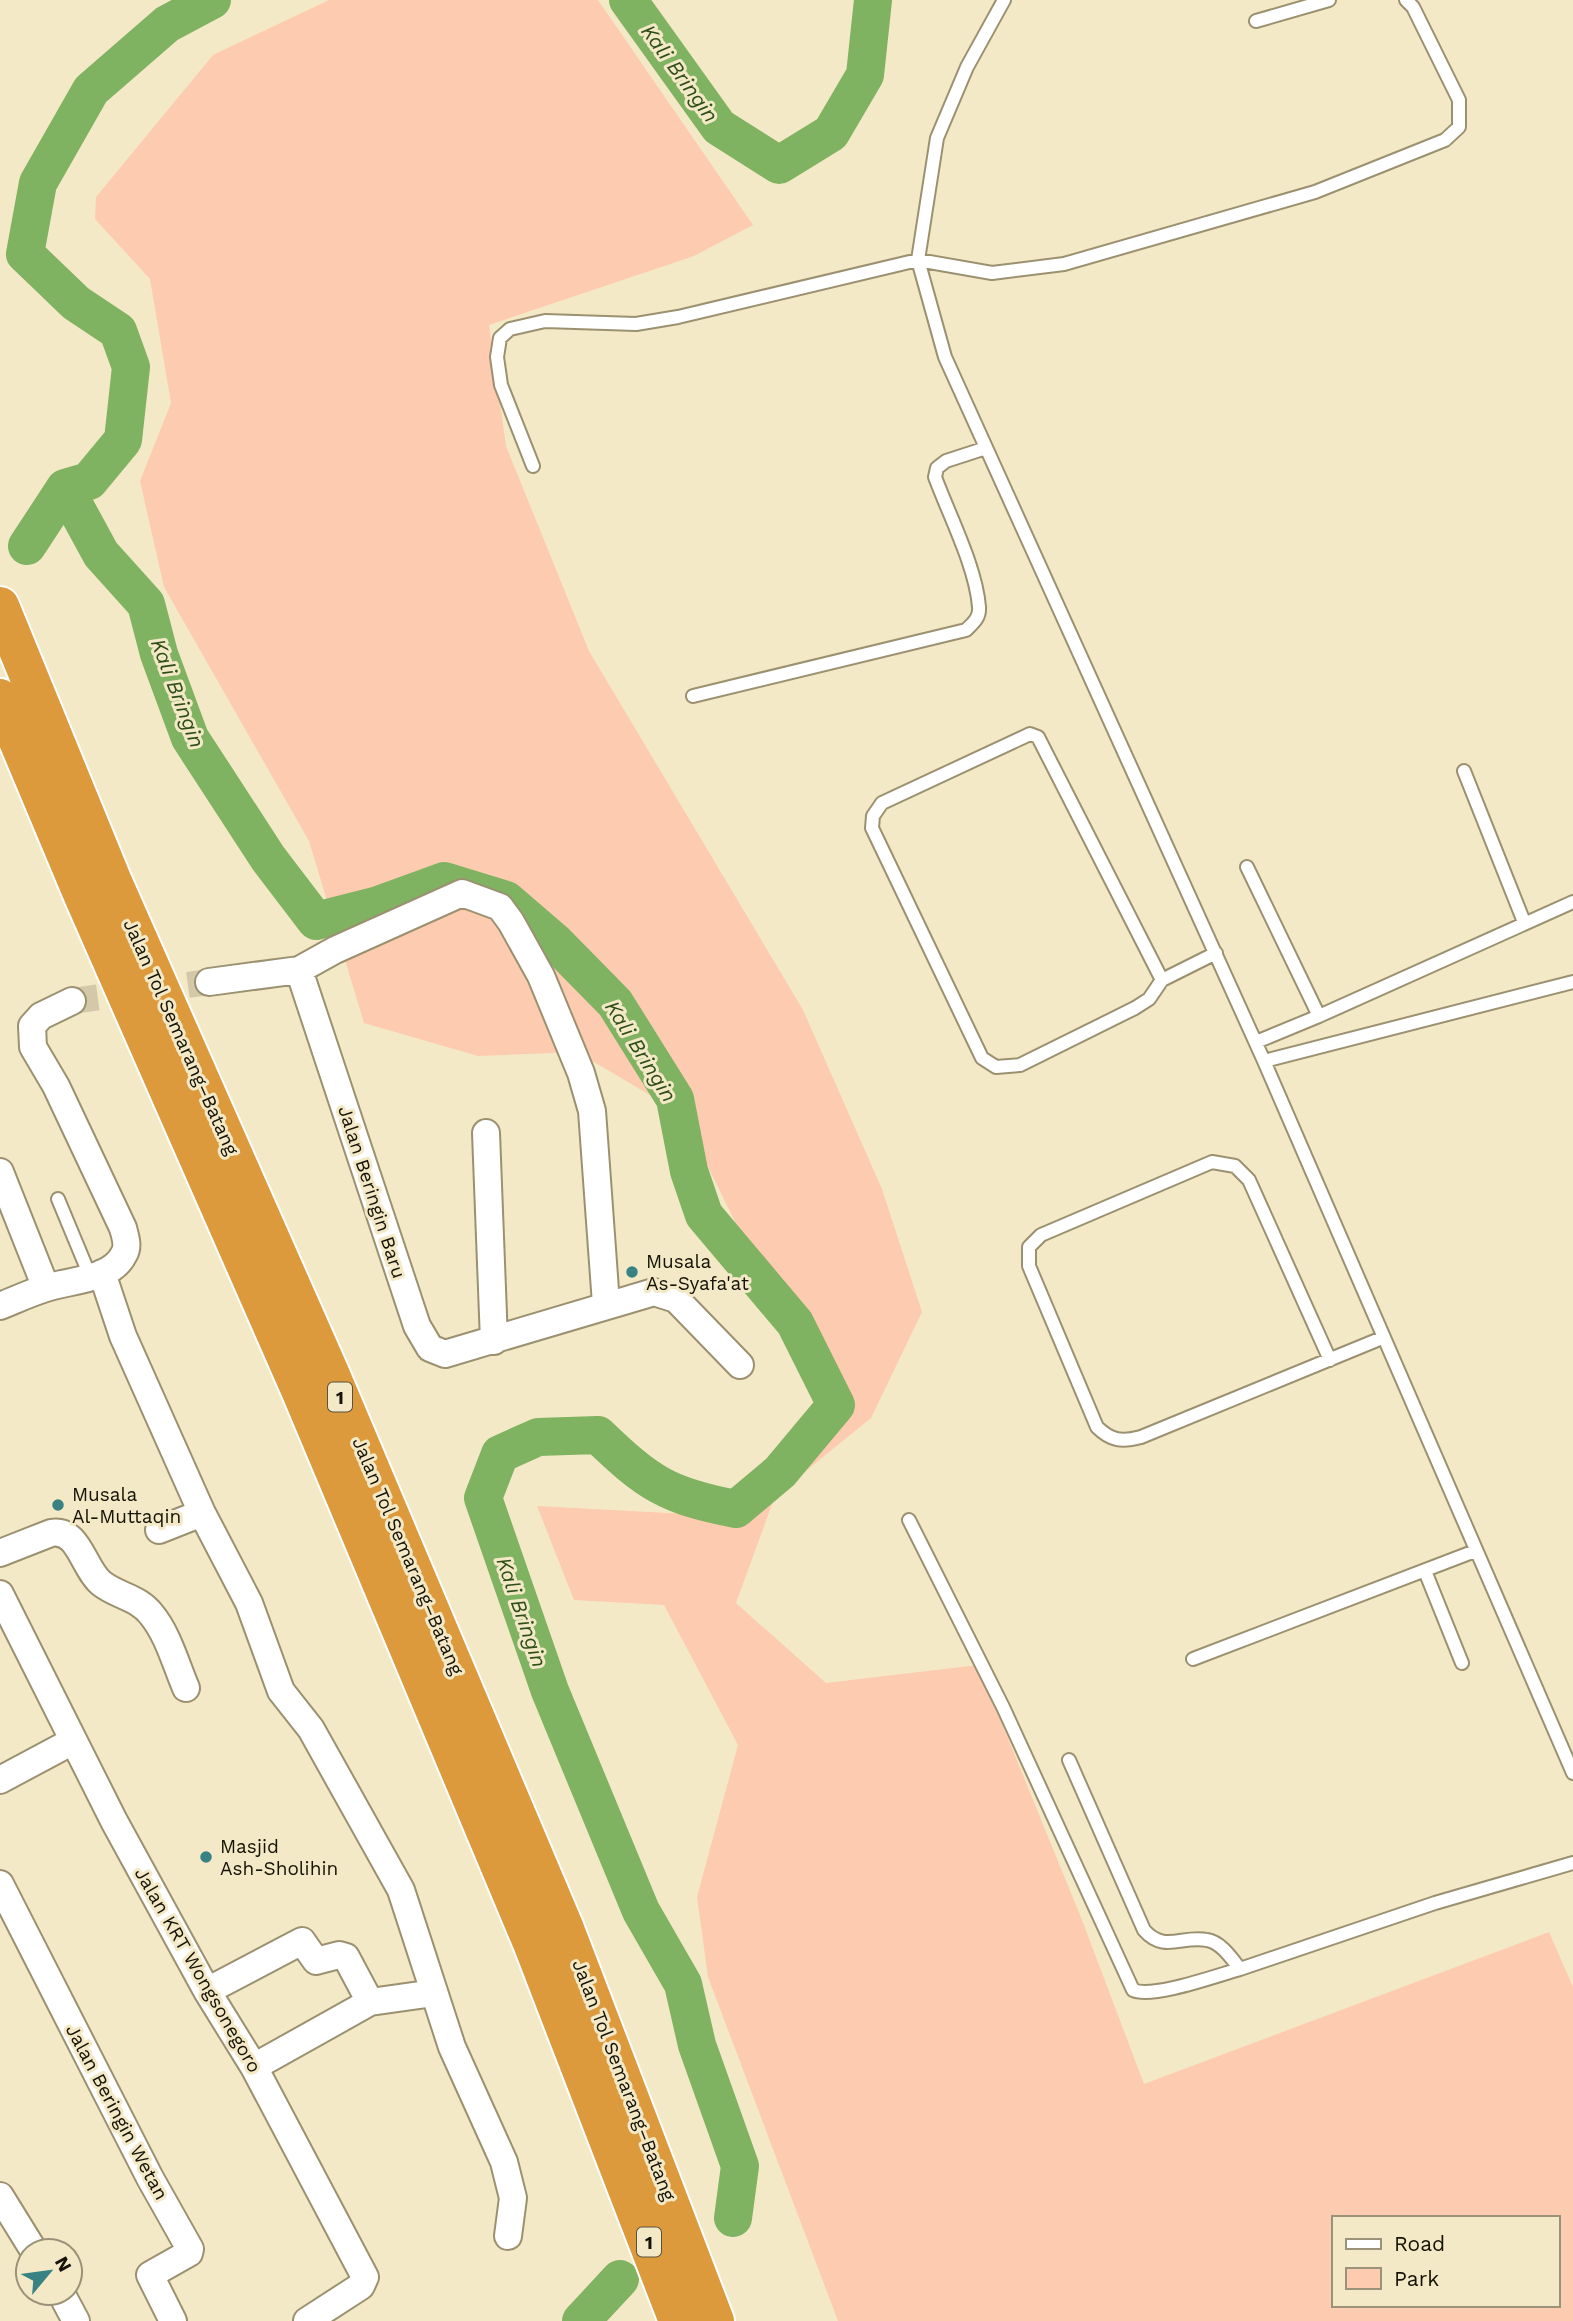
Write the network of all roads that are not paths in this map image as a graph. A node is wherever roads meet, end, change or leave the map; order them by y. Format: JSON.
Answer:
{"nodes":[{"id":1,"x":1004,"y":0,"type":"edge"},
{"id":2,"x":1329,"y":0,"type":"edge"},
{"id":3,"x":1406,"y":0,"type":"edge"},
{"id":4,"x":1256,"y":21,"type":"dead end"},
{"id":5,"x":918,"y":260,"type":"junction"},
{"id":6,"x":985,"y":448,"type":"junction"},
{"id":7,"x":533,"y":467,"type":"dead end"},
{"id":8,"x":2,"y":610,"type":"edge"},
{"id":9,"x":693,"y":696,"type":"dead end"},
{"id":10,"x":0,"y":698,"type":"edge"},
{"id":11,"x":1464,"y":771,"type":"dead end"},
{"id":12,"x":1247,"y":867,"type":"dead end"},
{"id":13,"x":1573,"y":902,"type":"edge"},
{"id":14,"x":1524,"y":922,"type":"junction"},
{"id":15,"x":1216,"y":953,"type":"junction"},
{"id":16,"x":299,"y":970,"type":"junction"},
{"id":17,"x":1162,"y":980,"type":"junction"},
{"id":18,"x":209,"y":982,"type":"tunnel mouth"},
{"id":19,"x":1573,"y":982,"type":"edge"},
{"id":20,"x":72,"y":1001,"type":"tunnel mouth"},
{"id":21,"x":1319,"y":1016,"type":"junction"},
{"id":22,"x":1256,"y":1042,"type":"junction"},
{"id":23,"x":1264,"y":1061,"type":"junction"},
{"id":24,"x":486,"y":1133,"type":"dead end"},
{"id":25,"x":0,"y":1172,"type":"edge"},
{"id":26,"x":58,"y":1199,"type":"dead end"},
{"id":27,"x":96,"y":1275,"type":"junction"},
{"id":28,"x":46,"y":1288,"type":"junction"},
{"id":29,"x":606,"y":1304,"type":"junction"},
{"id":30,"x":0,"y":1306,"type":"edge"},
{"id":31,"x":1382,"y":1338,"type":"junction"},
{"id":32,"x":494,"y":1341,"type":"junction"},
{"id":33,"x":1330,"y":1360,"type":"junction"},
{"id":34,"x":740,"y":1366,"type":"dead end"},
{"id":35,"x":202,"y":1513,"type":"junction"},
{"id":36,"x":909,"y":1520,"type":"dead end"},
{"id":37,"x":159,"y":1530,"type":"dead end"},
{"id":38,"x":1475,"y":1551,"type":"junction"},
{"id":39,"x":0,"y":1553,"type":"edge"},
{"id":40,"x":1425,"y":1571,"type":"junction"},
{"id":41,"x":0,"y":1594,"type":"edge"},
{"id":42,"x":1193,"y":1659,"type":"dead end"},
{"id":43,"x":1462,"y":1663,"type":"dead end"},
{"id":44,"x":186,"y":1688,"type":"dead end"},
{"id":45,"x":73,"y":1741,"type":"junction"},
{"id":46,"x":1069,"y":1760,"type":"dead end"},
{"id":47,"x":1573,"y":1773,"type":"edge"},
{"id":48,"x":0,"y":1780,"type":"edge"},
{"id":49,"x":1573,"y":1863,"type":"edge"},
{"id":50,"x":0,"y":1884,"type":"edge"},
{"id":51,"x":1240,"y":1969,"type":"junction"},
{"id":52,"x":207,"y":1991,"type":"junction"},
{"id":53,"x":435,"y":1993,"type":"junction"},
{"id":54,"x":370,"y":2002,"type":"junction"},
{"id":55,"x":254,"y":2067,"type":"junction"},
{"id":56,"x":648,"y":2188,"type":"junction"},
{"id":57,"x":0,"y":2196,"type":"edge"},
{"id":58,"x":508,"y":2236,"type":"dead end"},
{"id":59,"x":25,"y":2237,"type":"edge"},
{"id":60,"x":683,"y":2298,"type":"edge"},
{"id":61,"x":173,"y":2321,"type":"edge"},
{"id":62,"x":307,"y":2321,"type":"edge"},
{"id":63,"x":715,"y":2321,"type":"edge"}],
"edges":[{"from":1,"to":5,"type":"lane"},
{"from":2,"to":4,"type":"lane"},
{"from":3,"to":5,"type":"lane"},
{"from":5,"to":6,"type":"lane"},
{"from":5,"to":7,"type":"lane"},
{"from":6,"to":9,"type":"lane"},
{"from":6,"to":15,"type":"lane"},
{"from":8,"to":56,"type":"highway","name":"Jalan Tol Semarang–Batang","number":"1"},
{"from":10,"to":56,"type":"highway","name":"Jalan Tol Semarang–Batang","number":"1"},
{"from":11,"to":14,"type":"lane"},
{"from":12,"to":21,"type":"lane"},
{"from":13,"to":14,"type":"lane"},
{"from":14,"to":21,"type":"lane"},
{"from":15,"to":17,"type":"lane"},
{"from":15,"to":22,"type":"lane"},
{"from":16,"to":18,"type":"street"},
{"from":16,"to":29,"type":"street"},
{"from":16,"to":32,"type":"street","name":"Jalan Beringin Baru"},
{"from":17,"to":17,"type":"lane"},
{"from":19,"to":23,"type":"lane"},
{"from":20,"to":27,"type":"street"},
{"from":21,"to":22,"type":"lane"},
{"from":22,"to":23,"type":"lane"},
{"from":23,"to":31,"type":"lane"},
{"from":24,"to":32,"type":"street"},
{"from":25,"to":28,"type":"street"},
{"from":26,"to":27,"type":"lane"},
{"from":27,"to":28,"type":"street"},
{"from":27,"to":35,"type":"street"},
{"from":28,"to":30,"type":"street"},
{"from":29,"to":32,"type":"street","name":"Jalan Beringin Baru"},
{"from":29,"to":34,"type":"street","name":"Jalan Beringin Baru"},
{"from":31,"to":33,"type":"lane"},
{"from":31,"to":38,"type":"lane"},
{"from":33,"to":33,"type":"lane"},
{"from":35,"to":37,"type":"street"},
{"from":35,"to":53,"type":"street"},
{"from":36,"to":51,"type":"lane"},
{"from":38,"to":40,"type":"lane"},
{"from":38,"to":47,"type":"lane"},
{"from":39,"to":44,"type":"street"},
{"from":40,"to":42,"type":"lane"},
{"from":40,"to":43,"type":"lane"},
{"from":41,"to":45,"type":"street","name":"Jalan KRT Wongsonegoro"},
{"from":45,"to":48,"type":"street"},
{"from":45,"to":52,"type":"street","name":"Jalan KRT Wongsonegoro"},
{"from":46,"to":51,"type":"lane"},
{"from":49,"to":51,"type":"lane"},
{"from":50,"to":61,"type":"street","name":"Jalan Beringin Wetan"},
{"from":52,"to":54,"type":"street"},
{"from":52,"to":55,"type":"street","name":"Jalan KRT Wongsonegoro"},
{"from":53,"to":54,"type":"street"},
{"from":53,"to":58,"type":"street"},
{"from":54,"to":55,"type":"street"},
{"from":55,"to":62,"type":"street","name":"Jalan KRT Wongsonegoro"},
{"from":56,"to":60,"type":"highway","name":"Jalan Tol Semarang–Batang","number":"1"},
{"from":57,"to":59,"type":"street"},
{"from":60,"to":63,"type":"highway","name":"Jalan Tol Semarang–Batang","number":"1"}]}
